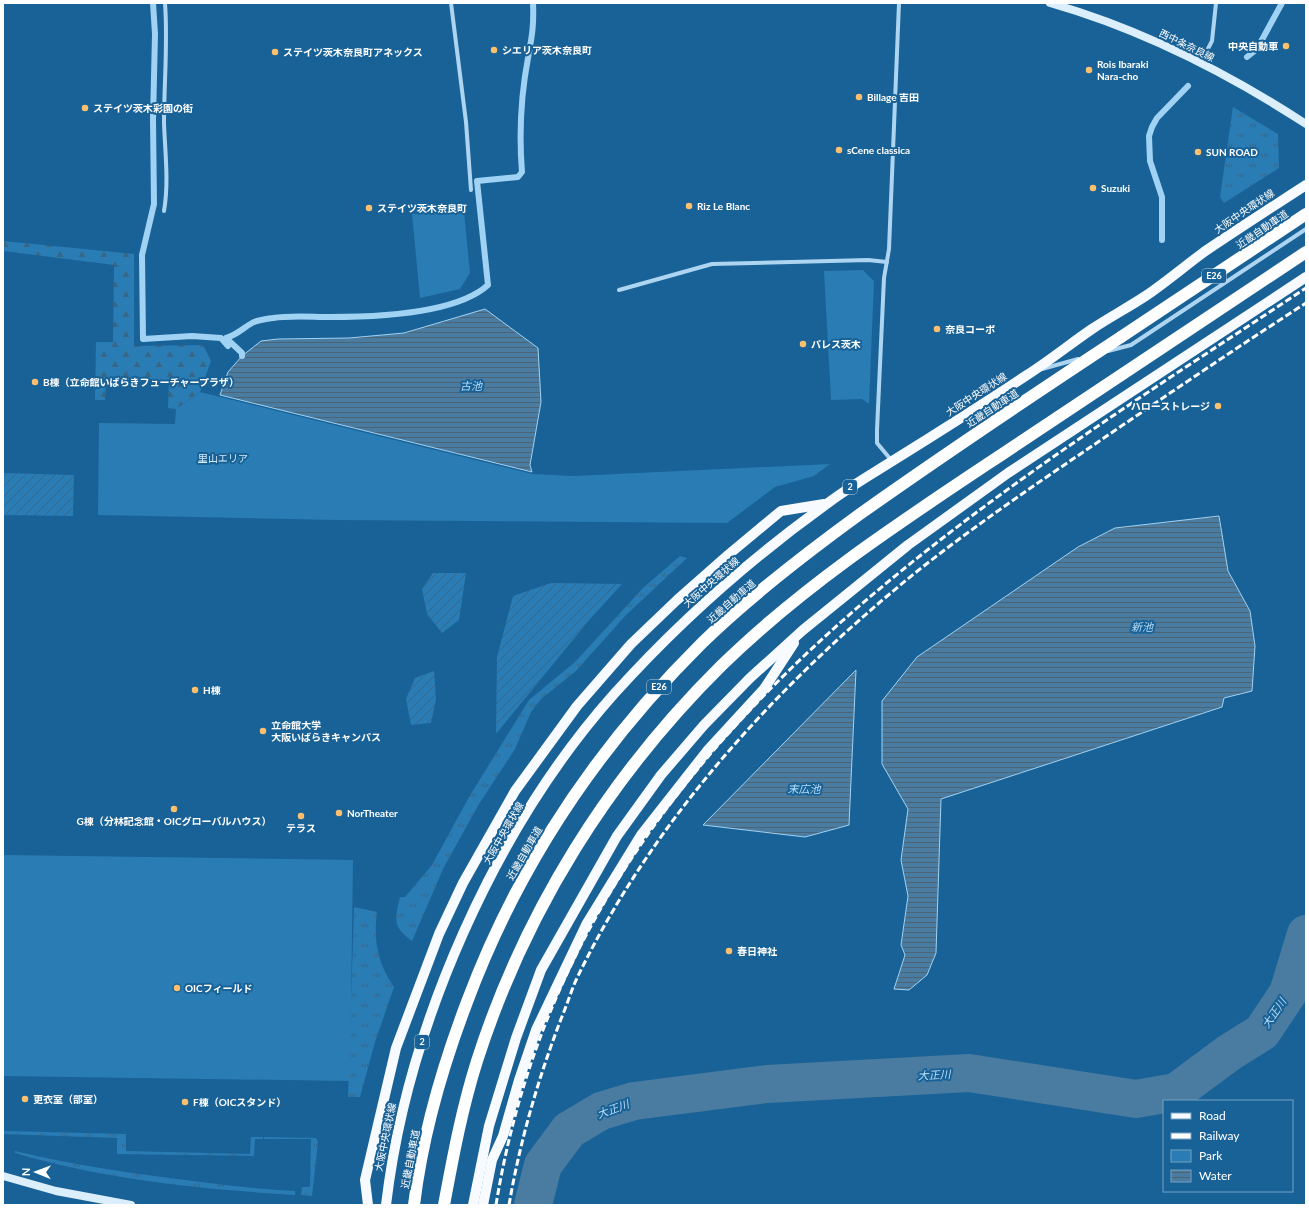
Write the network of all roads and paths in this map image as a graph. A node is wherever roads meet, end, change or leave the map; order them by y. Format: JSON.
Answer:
{"nodes":[{"id":1,"x":165,"y":3,"type":"edge"},
{"id":2,"x":451,"y":3,"type":"edge"},
{"id":3,"x":899,"y":3,"type":"edge"},
{"id":4,"x":1050,"y":3,"type":"edge"},
{"id":5,"x":1216,"y":3,"type":"edge"},
{"id":6,"x":1201,"y":62,"type":"junction"},
{"id":7,"x":1306,"y":124,"type":"edge"},
{"id":8,"x":1306,"y":184,"type":"edge"},
{"id":9,"x":471,"y":190,"type":"dead end"},
{"id":10,"x":164,"y":211,"type":"dead end"},
{"id":11,"x":1306,"y":214,"type":"edge"},
{"id":12,"x":1306,"y":229,"type":"edge"},
{"id":13,"x":1306,"y":252,"type":"edge"},
{"id":14,"x":887,"y":262,"type":"junction"},
{"id":15,"x":1306,"y":277,"type":"edge"},
{"id":16,"x":619,"y":290,"type":"dead end"},
{"id":17,"x":1032,"y":372,"type":"junction"},
{"id":18,"x":892,"y":461,"type":"junction"},
{"id":19,"x":826,"y":504,"type":"junction"},
{"id":20,"x":803,"y":630,"type":"junction"},
{"id":21,"x":3,"y":1176,"type":"edge"},
{"id":22,"x":131,"y":1205,"type":"edge"},
{"id":23,"x":368,"y":1205,"type":"edge"},
{"id":24,"x":386,"y":1205,"type":"edge"},
{"id":25,"x":414,"y":1205,"type":"edge"},
{"id":26,"x":444,"y":1205,"type":"edge"},
{"id":27,"x":473,"y":1205,"type":"edge"},
{"id":28,"x":483,"y":1205,"type":"edge"}],
"edges":[{"from":1,"to":10,"type":"street"},
{"from":2,"to":9,"type":"street"},
{"from":3,"to":14,"type":"street"},
{"from":4,"to":6,"type":"street","name":"西中条奈良線"},
{"from":5,"to":6,"type":"street"},
{"from":6,"to":7,"type":"street","name":"西中条奈良線"},
{"from":8,"to":17,"type":"main road","name":"大阪中央環状線","number":"2"},
{"from":11,"to":25,"type":"highway","name":"近畿自動車道","number":"E26","bridge":true},
{"from":12,"to":17,"type":"street"},
{"from":13,"to":26,"type":"highway"},
{"from":14,"to":16,"type":"street"},
{"from":14,"to":18,"type":"street"},
{"from":15,"to":20,"type":"main road"},
{"from":17,"to":18,"type":"main road","name":"大阪中央環状線","number":"2"},
{"from":18,"to":19,"type":"main road","name":"大阪中央環状線","number":"2"},
{"from":19,"to":23,"type":"main road"},
{"from":19,"to":24,"type":"main road","name":"大阪中央環状線","number":"2"},
{"from":20,"to":27,"type":"main road"},
{"from":20,"to":28,"type":"main road"},
{"from":21,"to":22,"type":"street"}]}
